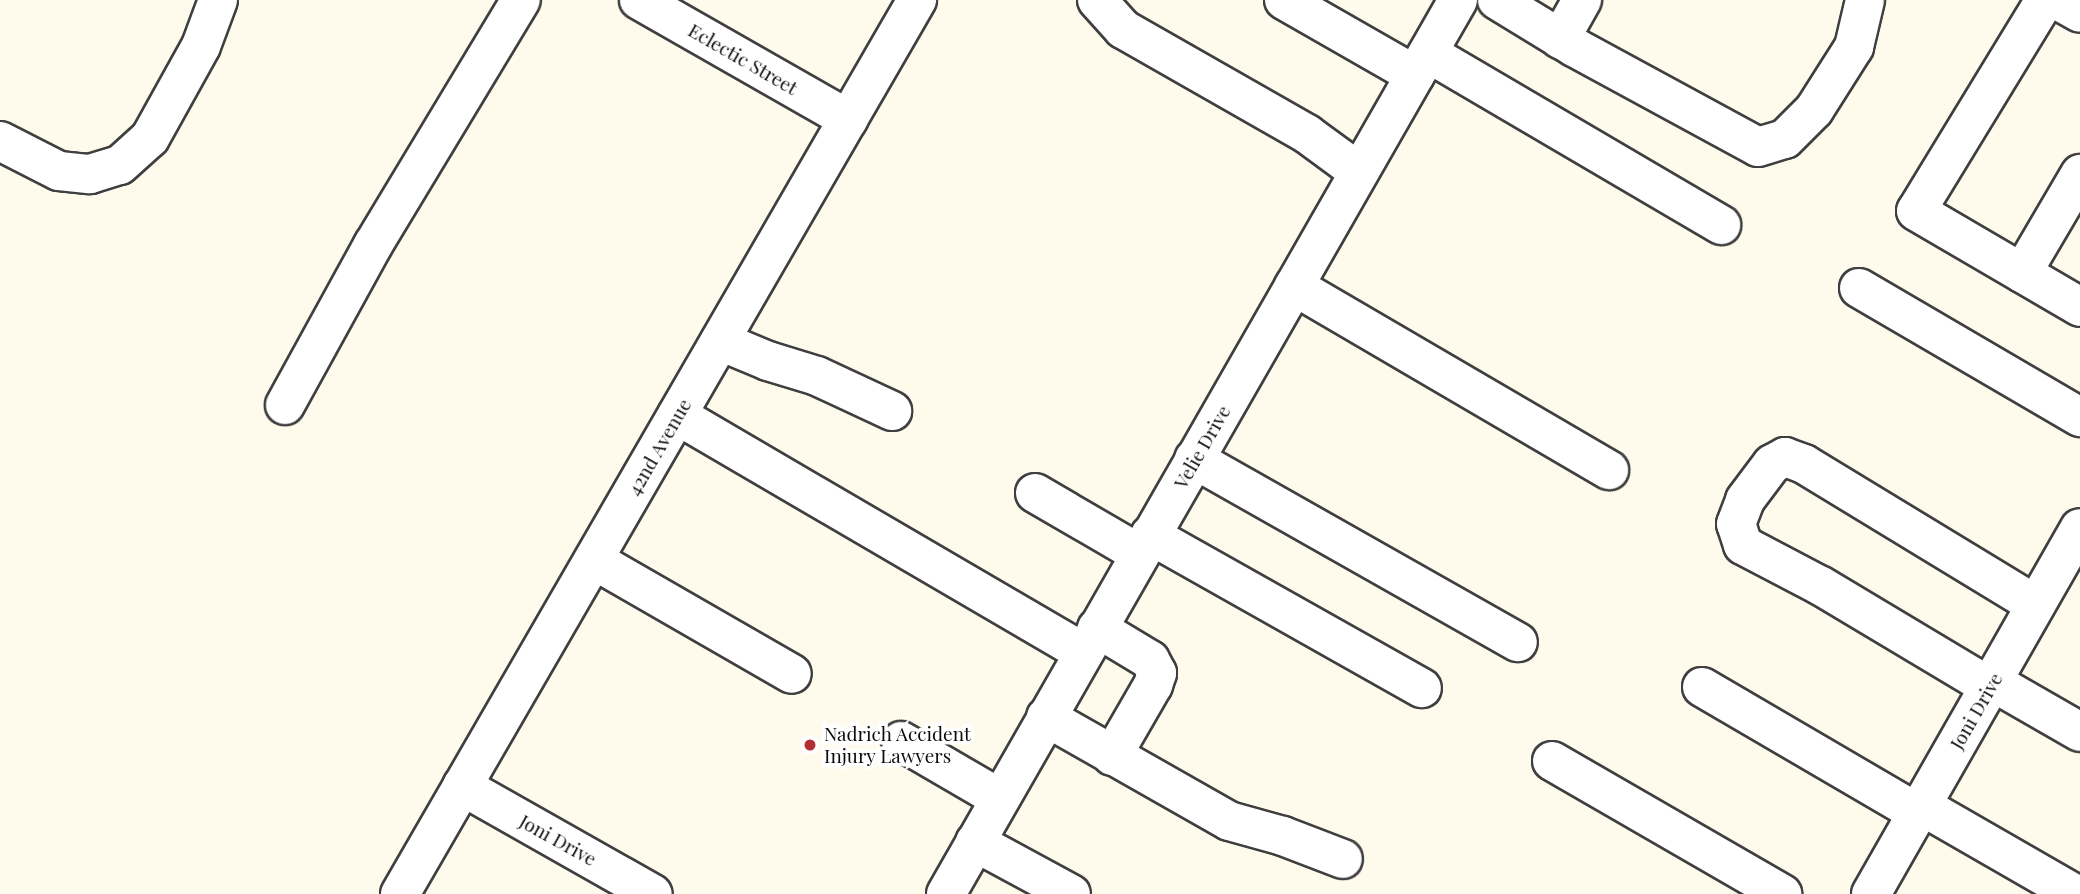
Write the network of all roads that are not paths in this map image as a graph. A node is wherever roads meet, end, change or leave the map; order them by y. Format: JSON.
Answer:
{"nodes":[{"id":1,"x":218,"y":0,"type":"edge"},
{"id":2,"x":520,"y":0,"type":"edge"},
{"id":3,"x":639,"y":0,"type":"edge"},
{"id":4,"x":917,"y":0,"type":"edge"},
{"id":5,"x":1097,"y":0,"type":"edge"},
{"id":6,"x":1284,"y":0,"type":"edge"},
{"id":7,"x":1458,"y":0,"type":"edge"},
{"id":8,"x":1497,"y":0,"type":"edge"},
{"id":9,"x":1582,"y":0,"type":"edge"},
{"id":10,"x":1865,"y":0,"type":"edge"},
{"id":11,"x":2045,"y":0,"type":"edge"},
{"id":12,"x":2057,"y":0,"type":"edge"},
{"id":13,"x":2080,"y":13,"type":"edge"},
{"id":14,"x":1560,"y":38,"type":"junction"},
{"id":15,"x":1421,"y":64,"type":"junction"},
{"id":16,"x":848,"y":119,"type":"junction"},
{"id":17,"x":0,"y":141,"type":"edge"},
{"id":18,"x":1359,"y":172,"type":"junction"},
{"id":19,"x":2080,"y":174,"type":"edge"},
{"id":20,"x":1721,"y":225,"type":"dead end"},
{"id":21,"x":2022,"y":273,"type":"junction"},
{"id":22,"x":1294,"y":286,"type":"junction"},
{"id":23,"x":1859,"y":288,"type":"dead end"},
{"id":24,"x":2080,"y":307,"type":"edge"},
{"id":25,"x":720,"y":341,"type":"junction"},
{"id":26,"x":285,"y":405,"type":"dead end"},
{"id":27,"x":892,"y":411,"type":"dead end"},
{"id":28,"x":677,"y":415,"type":"junction"},
{"id":29,"x":2080,"y":417,"type":"edge"},
{"id":30,"x":1194,"y":459,"type":"junction"},
{"id":31,"x":1609,"y":470,"type":"dead end"},
{"id":32,"x":1035,"y":493,"type":"dead end"},
{"id":33,"x":2080,"y":528,"type":"edge"},
{"id":34,"x":1145,"y":545,"type":"junction"},
{"id":35,"x":594,"y":559,"type":"junction"},
{"id":36,"x":2070,"y":568,"type":"edge"},
{"id":37,"x":2036,"y":605,"type":"junction"},
{"id":38,"x":1090,"y":640,"type":"junction"},
{"id":39,"x":1518,"y":642,"type":"dead end"},
{"id":40,"x":792,"y":674,"type":"dead end"},
{"id":41,"x":1991,"y":685,"type":"junction"},
{"id":42,"x":1702,"y":687,"type":"dead end"},
{"id":43,"x":1422,"y":688,"type":"dead end"},
{"id":44,"x":1046,"y":717,"type":"junction"},
{"id":45,"x":2080,"y":732,"type":"edge"},
{"id":46,"x":901,"y":741,"type":"dead end"},
{"id":47,"x":1112,"y":756,"type":"junction"},
{"id":48,"x":1552,"y":761,"type":"dead end"},
{"id":49,"x":462,"y":786,"type":"junction"},
{"id":50,"x":999,"y":798,"type":"junction"},
{"id":51,"x":1920,"y":810,"type":"junction"},
{"id":52,"x":975,"y":842,"type":"junction"},
{"id":53,"x":1343,"y":859,"type":"dead end"},
{"id":54,"x":400,"y":894,"type":"edge"},
{"id":55,"x":653,"y":894,"type":"edge"},
{"id":56,"x":946,"y":894,"type":"edge"},
{"id":57,"x":1070,"y":894,"type":"edge"},
{"id":58,"x":1782,"y":894,"type":"edge"},
{"id":59,"x":1871,"y":894,"type":"edge"},
{"id":60,"x":2075,"y":894,"type":"edge"}],
"edges":[{"from":1,"to":17,"type":"street"},
{"from":2,"to":26,"type":"street"},
{"from":3,"to":16,"type":"street","name":"Eclectic Street"},
{"from":4,"to":16,"type":"street","name":"42nd Avenue"},
{"from":5,"to":18,"type":"street"},
{"from":6,"to":15,"type":"street"},
{"from":7,"to":15,"type":"street","name":"Velie Drive"},
{"from":8,"to":14,"type":"street"},
{"from":9,"to":14,"type":"street"},
{"from":10,"to":14,"type":"street"},
{"from":11,"to":21,"type":"street"},
{"from":12,"to":13,"type":"street"},
{"from":15,"to":18,"type":"street","name":"Velie Drive"},
{"from":15,"to":20,"type":"street"},
{"from":16,"to":25,"type":"street","name":"42nd Avenue"},
{"from":18,"to":22,"type":"street","name":"Velie Drive"},
{"from":19,"to":21,"type":"street"},
{"from":21,"to":24,"type":"street"},
{"from":22,"to":30,"type":"street","name":"Velie Drive"},
{"from":22,"to":31,"type":"street"},
{"from":23,"to":29,"type":"street"},
{"from":25,"to":27,"type":"street"},
{"from":25,"to":28,"type":"street","name":"42nd Avenue"},
{"from":28,"to":35,"type":"street","name":"42nd Avenue"},
{"from":28,"to":38,"type":"street"},
{"from":30,"to":34,"type":"street","name":"Velie Drive"},
{"from":30,"to":39,"type":"street"},
{"from":32,"to":34,"type":"street"},
{"from":33,"to":36,"type":"street","name":"Joni Drive"},
{"from":34,"to":38,"type":"street","name":"Velie Drive"},
{"from":34,"to":43,"type":"street"},
{"from":35,"to":40,"type":"street"},
{"from":35,"to":49,"type":"street","name":"42nd Avenue"},
{"from":36,"to":37,"type":"street","name":"Joni Drive"},
{"from":37,"to":41,"type":"street","name":"Joni Drive"},
{"from":37,"to":41,"type":"street"},
{"from":38,"to":44,"type":"street","name":"Velie Drive"},
{"from":38,"to":47,"type":"street"},
{"from":41,"to":45,"type":"street"},
{"from":41,"to":51,"type":"street","name":"Joni Drive"},
{"from":42,"to":51,"type":"street"},
{"from":44,"to":47,"type":"street"},
{"from":44,"to":50,"type":"street","name":"Velie Drive"},
{"from":46,"to":50,"type":"street"},
{"from":47,"to":53,"type":"street"},
{"from":48,"to":58,"type":"street"},
{"from":49,"to":54,"type":"street","name":"42nd Avenue"},
{"from":49,"to":55,"type":"street","name":"Joni Drive"},
{"from":50,"to":52,"type":"street","name":"Velie Drive"},
{"from":51,"to":59,"type":"street","name":"Joni Drive"},
{"from":51,"to":60,"type":"street"},
{"from":52,"to":56,"type":"street","name":"Velie Drive"},
{"from":52,"to":57,"type":"street"}]}
